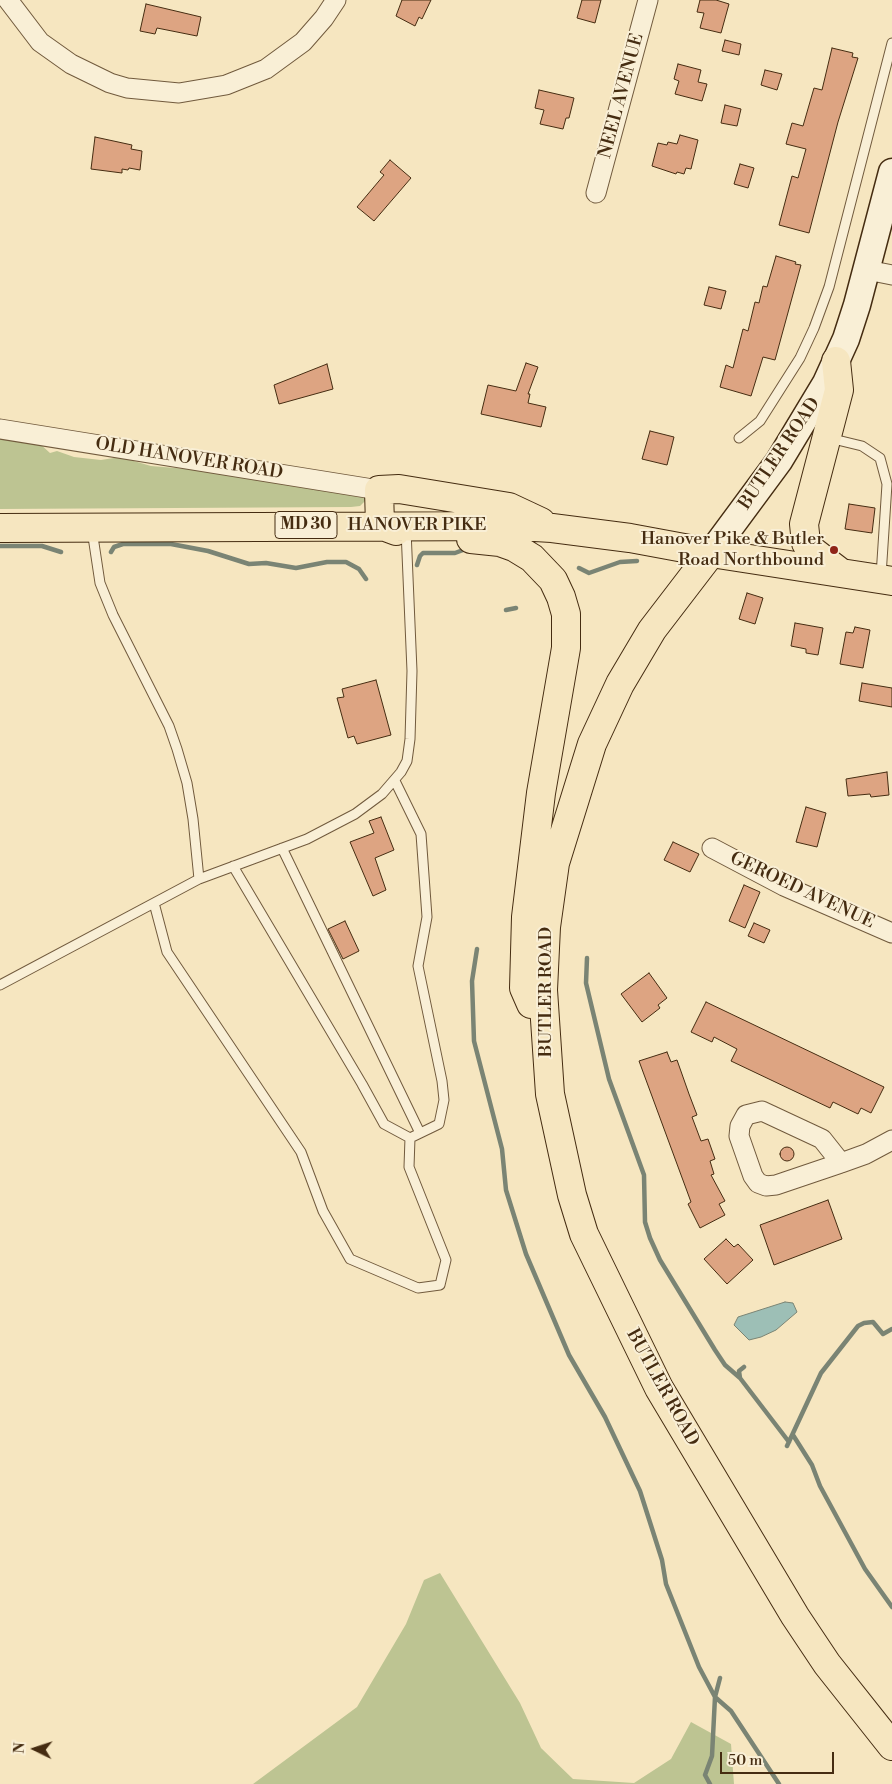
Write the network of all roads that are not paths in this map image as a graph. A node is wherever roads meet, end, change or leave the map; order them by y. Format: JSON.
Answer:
{"nodes":[{"id":1,"x":8,"y":0,"type":"edge"},
{"id":2,"x":336,"y":0,"type":"edge"},
{"id":3,"x":648,"y":0,"type":"edge"},
{"id":4,"x":892,"y":43,"type":"edge"},
{"id":5,"x":892,"y":172,"type":"edge"},
{"id":6,"x":596,"y":193,"type":"dead end"},
{"id":7,"x":867,"y":270,"type":"junction"},
{"id":8,"x":892,"y":274,"type":"edge"},
{"id":9,"x":836,"y":362,"type":"junction"},
{"id":10,"x":0,"y":429,"type":"edge"},
{"id":11,"x":739,"y":438,"type":"dead end"},
{"id":12,"x":827,"y":438,"type":"junction"},
{"id":13,"x":379,"y":490,"type":"junction"},
{"id":14,"x":91,"y":527,"type":"junction"},
{"id":15,"x":0,"y":528,"type":"edge"},
{"id":16,"x":398,"y":528,"type":"junction"},
{"id":17,"x":552,"y":528,"type":"junction"},
{"id":18,"x":711,"y":553,"type":"junction"},
{"id":19,"x":840,"y":572,"type":"junction"},
{"id":20,"x":887,"y":580,"type":"edge"},
{"id":21,"x":395,"y":781,"type":"junction"},
{"id":22,"x":282,"y":848,"type":"junction"},
{"id":23,"x":712,"y":848,"type":"dead end"},
{"id":24,"x":233,"y":866,"type":"junction"},
{"id":25,"x":199,"y":879,"type":"junction"},
{"id":26,"x":154,"y":903,"type":"junction"},
{"id":27,"x":892,"y":933,"type":"edge"},
{"id":28,"x":0,"y":985,"type":"edge"},
{"id":29,"x":545,"y":1043,"type":"junction"},
{"id":30,"x":420,"y":1133,"type":"junction"},
{"id":31,"x":410,"y":1138,"type":"junction"},
{"id":32,"x":892,"y":1140,"type":"edge"},
{"id":33,"x":841,"y":1163,"type":"junction"},
{"id":34,"x":892,"y":1746,"type":"edge"}],
"edges":[{"from":1,"to":2,"type":"street"},
{"from":3,"to":6,"type":"street","name":"NEEL AVENUE"},
{"from":4,"to":11,"type":"lane"},
{"from":5,"to":7,"type":"main road","name":"BUTLER ROAD"},
{"from":7,"to":8,"type":"street"},
{"from":7,"to":9,"type":"main road","name":"BUTLER ROAD"},
{"from":9,"to":12,"type":"main road"},
{"from":9,"to":18,"type":"main road","name":"BUTLER ROAD"},
{"from":10,"to":13,"type":"street","name":"OLD HANOVER ROAD"},
{"from":12,"to":19,"type":"main road"},
{"from":12,"to":20,"type":"lane"},
{"from":13,"to":16,"type":"main road"},
{"from":13,"to":17,"type":"main road"},
{"from":14,"to":15,"type":"main road","name":"HANOVER PIKE","number":"MD 30"},
{"from":14,"to":16,"type":"main road","name":"HANOVER PIKE","number":"MD 30"},
{"from":14,"to":25,"type":"lane"},
{"from":16,"to":17,"type":"main road","name":"HANOVER PIKE","number":"MD 30"},
{"from":16,"to":21,"type":"lane"},
{"from":16,"to":29,"type":"main road"},
{"from":17,"to":18,"type":"main road","name":"HANOVER PIKE","number":"MD 30"},
{"from":18,"to":19,"type":"main road","number":"MD 30"},
{"from":18,"to":29,"type":"main road","name":"BUTLER ROAD"},
{"from":19,"to":20,"type":"main road","number":"MD 30"},
{"from":21,"to":22,"type":"lane"},
{"from":21,"to":30,"type":"lane"},
{"from":22,"to":24,"type":"lane"},
{"from":22,"to":30,"type":"lane"},
{"from":23,"to":27,"type":"street","name":"GEROED AVENUE"},
{"from":24,"to":25,"type":"lane"},
{"from":24,"to":31,"type":"lane"},
{"from":25,"to":26,"type":"lane"},
{"from":26,"to":28,"type":"lane"},
{"from":26,"to":31,"type":"lane"},
{"from":29,"to":34,"type":"main road","name":"BUTLER ROAD"},
{"from":30,"to":31,"type":"lane"},
{"from":32,"to":33,"type":"street"},
{"from":33,"to":33,"type":"street"}]}
